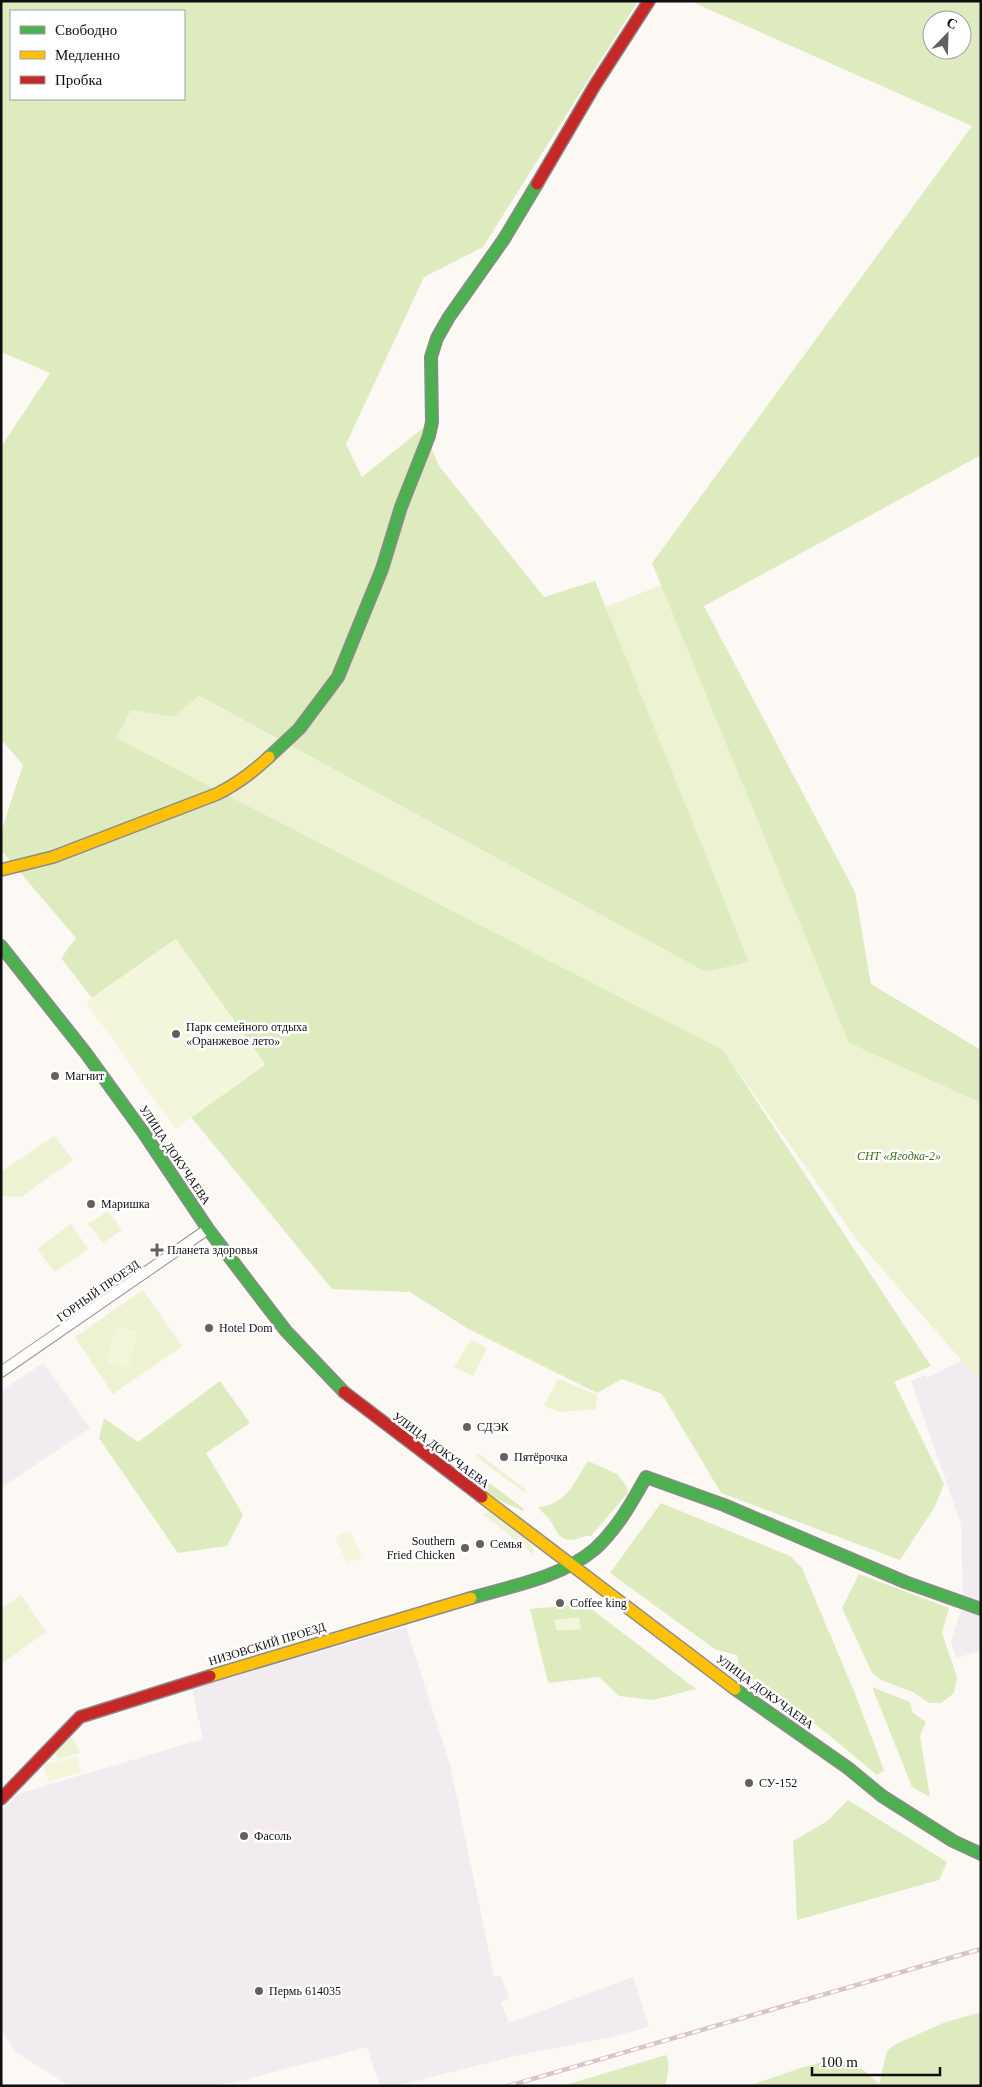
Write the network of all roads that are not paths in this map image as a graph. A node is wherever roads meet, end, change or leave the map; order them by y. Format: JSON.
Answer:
{"nodes":[{"id":1,"x":648,"y":1,"type":"edge"},
{"id":2,"x":1,"y":870,"type":"edge"},
{"id":3,"x":1,"y":946,"type":"edge"},
{"id":4,"x":208,"y":1229,"type":"junction"},
{"id":5,"x":1,"y":1372,"type":"edge"},
{"id":6,"x":571,"y":1564,"type":"junction"},
{"id":7,"x":981,"y":1609,"type":"edge"},
{"id":8,"x":1,"y":1799,"type":"edge"},
{"id":9,"x":981,"y":1854,"type":"edge"}],
"edges":[{"from":1,"to":2,"type":"street"},
{"from":3,"to":4,"type":"street","name":"УЛИЦА ДОКУЧАЕВА"},
{"from":4,"to":5,"type":"street","name":"ГОРНЫЙ ПРОЕЗД"},
{"from":4,"to":6,"type":"street","name":"УЛИЦА ДОКУЧАЕВА"},
{"from":6,"to":7,"type":"street","name":"НИЗОВСКИЙ ПРОЕЗД"},
{"from":6,"to":8,"type":"street","name":"НИЗОВСКИЙ ПРОЕЗД"},
{"from":6,"to":9,"type":"street","name":"УЛИЦА ДОКУЧАЕВА"}]}
